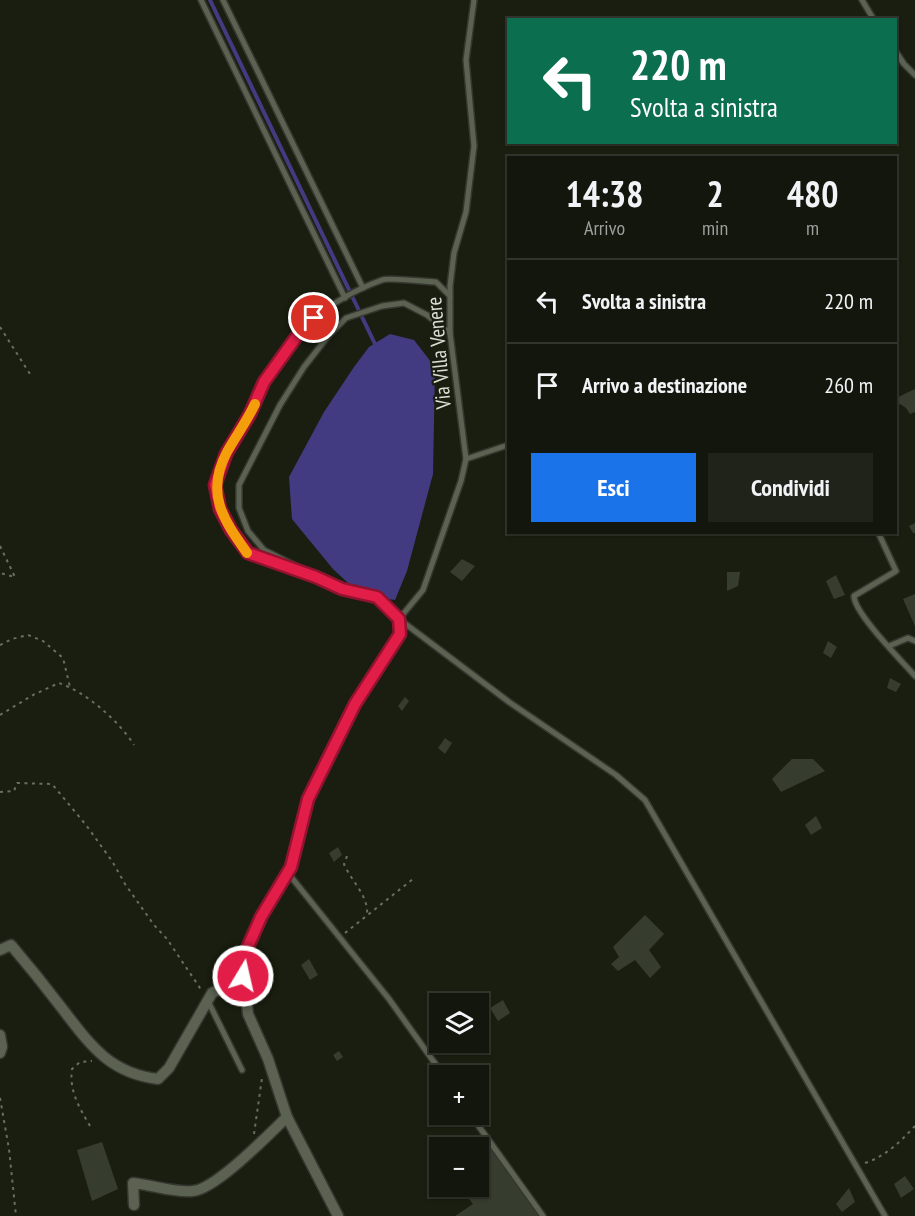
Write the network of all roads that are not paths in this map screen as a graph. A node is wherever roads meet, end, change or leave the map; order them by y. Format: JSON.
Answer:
{"nodes":[{"id":1,"x":201,"y":0,"type":"edge"},
{"id":2,"x":223,"y":0,"type":"edge"},
{"id":3,"x":474,"y":0,"type":"edge"},
{"id":4,"x":862,"y":0,"type":"edge"},
{"id":5,"x":873,"y":18,"type":"edge"},
{"id":6,"x":897,"y":54,"type":"edge"},
{"id":7,"x":915,"y":75,"type":"edge"},
{"id":8,"x":363,"y":288,"type":"junction"},
{"id":9,"x":450,"y":296,"type":"junction"},
{"id":10,"x":346,"y":298,"type":"junction"},
{"id":11,"x":450,"y":333,"type":"junction"},
{"id":12,"x":507,"y":445,"type":"edge"},
{"id":13,"x":466,"y":459,"type":"junction"},
{"id":14,"x":879,"y":534,"type":"edge"},
{"id":15,"x":316,"y":577,"type":"junction"},
{"id":16,"x":399,"y":619,"type":"junction"},
{"id":17,"x":915,"y":641,"type":"edge"},
{"id":18,"x":888,"y":646,"type":"junction"},
{"id":19,"x":915,"y":676,"type":"edge"},
{"id":20,"x":288,"y":873,"type":"junction"},
{"id":21,"x":0,"y":950,"type":"edge"},
{"id":22,"x":243,"y":976,"type":"junction"},
{"id":23,"x":210,"y":996,"type":"junction"},
{"id":24,"x":0,"y":1035,"type":"edge"},
{"id":25,"x":0,"y":1053,"type":"edge"},
{"id":26,"x":437,"y":1065,"type":"edge"},
{"id":27,"x":242,"y":1070,"type":"dead end"},
{"id":28,"x":287,"y":1117,"type":"junction"},
{"id":29,"x":478,"y":1125,"type":"edge"},
{"id":30,"x":135,"y":1205,"type":"dead end"},
{"id":31,"x":337,"y":1215,"type":"edge"},
{"id":32,"x":543,"y":1216,"type":"edge"},
{"id":33,"x":885,"y":1216,"type":"edge"}],
"edges":[{"from":1,"to":10,"type":"lane"},
{"from":2,"to":8,"type":"lane"},
{"from":3,"to":9,"type":"lane","name":"Via Villa Venere"},
{"from":4,"to":5,"type":"lane"},
{"from":6,"to":7,"type":"lane"},
{"from":8,"to":9,"type":"lane"},
{"from":8,"to":10,"type":"lane"},
{"from":9,"to":11,"type":"lane","name":"Via Villa Venere"},
{"from":10,"to":15,"type":"lane"},
{"from":11,"to":13,"type":"lane","name":"Via Villa Venere"},
{"from":11,"to":15,"type":"lane"},
{"from":12,"to":13,"type":"lane"},
{"from":13,"to":16,"type":"lane","name":"Via Villa Venere"},
{"from":14,"to":18,"type":"lane"},
{"from":15,"to":16,"type":"lane"},
{"from":16,"to":20,"type":"street"},
{"from":16,"to":33,"type":"lane"},
{"from":17,"to":18,"type":"lane"},
{"from":18,"to":19,"type":"lane"},
{"from":20,"to":22,"type":"street"},
{"from":20,"to":26,"type":"lane"},
{"from":21,"to":23,"type":"street"},
{"from":22,"to":23,"type":"street"},
{"from":22,"to":28,"type":"street"},
{"from":23,"to":27,"type":"lane"},
{"from":24,"to":25,"type":"street"},
{"from":28,"to":30,"type":"street"},
{"from":28,"to":31,"type":"street"},
{"from":29,"to":32,"type":"lane"}]}
